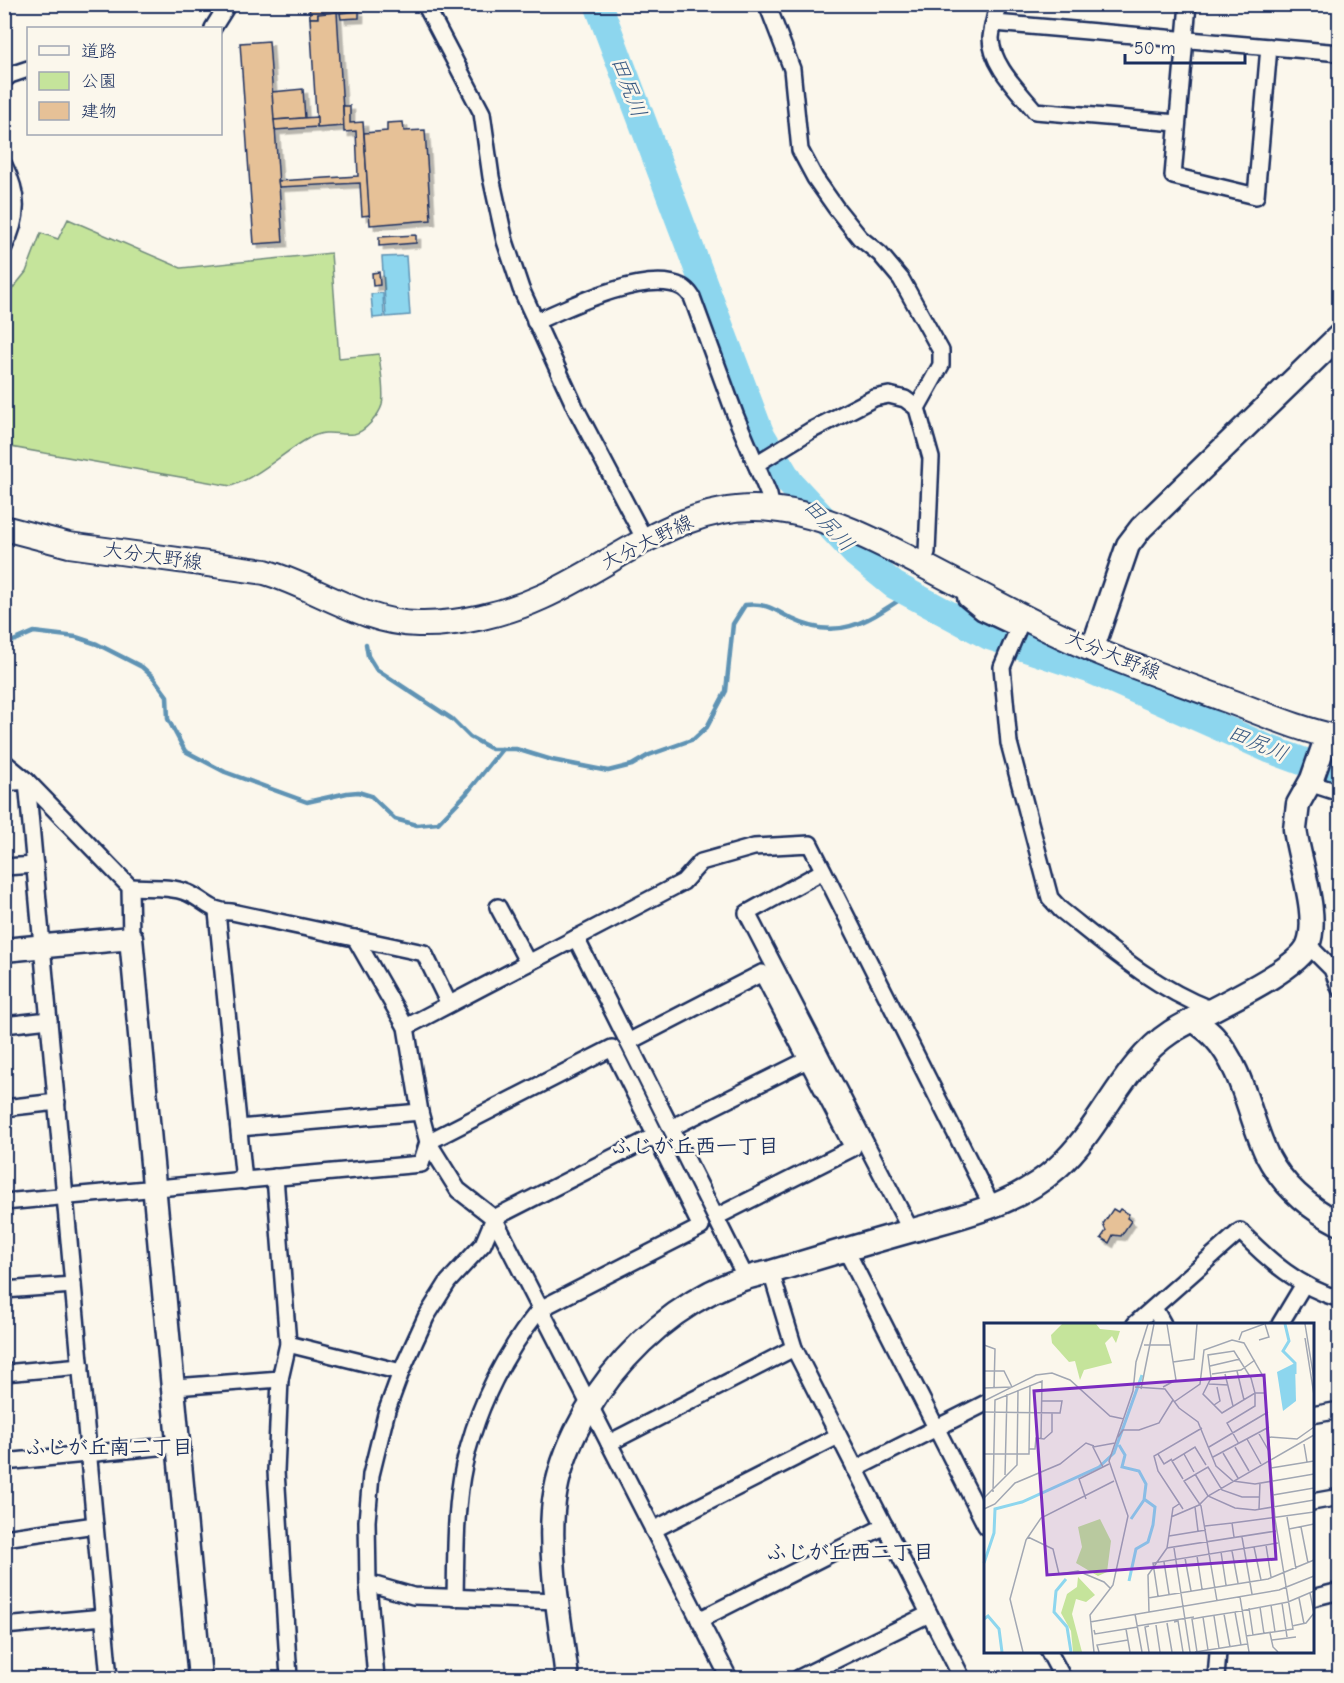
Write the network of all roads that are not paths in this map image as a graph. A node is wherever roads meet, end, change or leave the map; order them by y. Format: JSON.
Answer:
{"nodes":[{"id":1,"x":228,"y":4,"type":"edge"},
{"id":2,"x":425,"y":4,"type":"edge"},
{"id":3,"x":767,"y":4,"type":"edge"},
{"id":4,"x":998,"y":4,"type":"edge"},
{"id":5,"x":1188,"y":4,"type":"edge"},
{"id":6,"x":995,"y":23,"type":"junction"},
{"id":7,"x":214,"y":27,"type":"edge"},
{"id":8,"x":1184,"y":40,"type":"junction"},
{"id":9,"x":1269,"y":47,"type":"junction"},
{"id":10,"x":1340,"y":53,"type":"edge"},
{"id":11,"x":27,"y":69,"type":"edge"},
{"id":12,"x":4,"y":80,"type":"edge"},
{"id":13,"x":1177,"y":123,"type":"junction"},
{"id":14,"x":4,"y":165,"type":"edge"},
{"id":15,"x":4,"y":247,"type":"edge"},
{"id":16,"x":535,"y":322,"type":"junction"},
{"id":17,"x":1340,"y":335,"type":"edge"},
{"id":18,"x":917,"y":408,"type":"junction"},
{"id":19,"x":756,"y":464,"type":"junction"},
{"id":20,"x":772,"y":509,"type":"junction"},
{"id":21,"x":4,"y":528,"type":"edge"},
{"id":22,"x":645,"y":540,"type":"junction"},
{"id":23,"x":922,"y":564,"type":"junction"},
{"id":24,"x":964,"y":587,"type":"junction"},
{"id":25,"x":1092,"y":650,"type":"junction"},
{"id":26,"x":1329,"y":742,"type":"edge"},
{"id":27,"x":4,"y":762,"type":"edge"},
{"id":28,"x":27,"y":781,"type":"junction"},
{"id":29,"x":1310,"y":781,"type":"junction"},
{"id":30,"x":4,"y":783,"type":"edge"},
{"id":31,"x":1340,"y":793,"type":"edge"},
{"id":32,"x":35,"y":865,"type":"junction"},
{"id":33,"x":4,"y":867,"type":"edge"},
{"id":34,"x":824,"y":871,"type":"junction"},
{"id":35,"x":130,"y":887,"type":"junction"},
{"id":36,"x":498,"y":907,"type":"dead end"},
{"id":37,"x":218,"y":912,"type":"junction"},
{"id":38,"x":131,"y":938,"type":"junction"},
{"id":39,"x":355,"y":938,"type":"junction"},
{"id":40,"x":576,"y":938,"type":"junction"},
{"id":41,"x":1308,"y":945,"type":"junction"},
{"id":42,"x":42,"y":946,"type":"junction"},
{"id":43,"x":4,"y":950,"type":"edge"},
{"id":44,"x":528,"y":963,"type":"junction"},
{"id":45,"x":1340,"y":989,"type":"edge"},
{"id":46,"x":449,"y":1004,"type":"junction"},
{"id":47,"x":1201,"y":1014,"type":"junction"},
{"id":48,"x":49,"y":1020,"type":"junction"},
{"id":49,"x":4,"y":1024,"type":"edge"},
{"id":50,"x":406,"y":1027,"type":"junction"},
{"id":51,"x":628,"y":1042,"type":"junction"},
{"id":52,"x":807,"y":1060,"type":"junction"},
{"id":53,"x":57,"y":1102,"type":"junction"},
{"id":54,"x":4,"y":1108,"type":"edge"},
{"id":55,"x":420,"y":1112,"type":"junction"},
{"id":56,"x":239,"y":1128,"type":"junction"},
{"id":57,"x":671,"y":1128,"type":"junction"},
{"id":58,"x":656,"y":1136,"type":"junction"},
{"id":59,"x":428,"y":1142,"type":"junction"},
{"id":60,"x":275,"y":1177,"type":"junction"},
{"id":61,"x":244,"y":1181,"type":"junction"},
{"id":62,"x":154,"y":1188,"type":"junction"},
{"id":63,"x":65,"y":1197,"type":"junction"},
{"id":64,"x":4,"y":1202,"type":"edge"},
{"id":65,"x":993,"y":1208,"type":"junction"},
{"id":66,"x":716,"y":1217,"type":"junction"},
{"id":67,"x":494,"y":1218,"type":"junction"},
{"id":68,"x":1340,"y":1224,"type":"edge"},
{"id":69,"x":911,"y":1231,"type":"junction"},
{"id":70,"x":846,"y":1250,"type":"junction"},
{"id":71,"x":771,"y":1272,"type":"junction"},
{"id":72,"x":745,"y":1276,"type":"junction"},
{"id":73,"x":1304,"y":1284,"type":"junction"},
{"id":74,"x":73,"y":1285,"type":"junction"},
{"id":75,"x":4,"y":1290,"type":"edge"},
{"id":76,"x":1340,"y":1299,"type":"edge"},
{"id":77,"x":540,"y":1308,"type":"junction"},
{"id":78,"x":1154,"y":1308,"type":"junction"},
{"id":79,"x":1136,"y":1323,"type":"edge"},
{"id":80,"x":1162,"y":1323,"type":"edge"},
{"id":81,"x":1281,"y":1323,"type":"edge"},
{"id":82,"x":288,"y":1344,"type":"junction"},
{"id":83,"x":794,"y":1348,"type":"junction"},
{"id":84,"x":81,"y":1366,"type":"junction"},
{"id":85,"x":401,"y":1372,"type":"junction"},
{"id":86,"x":4,"y":1373,"type":"edge"},
{"id":87,"x":280,"y":1379,"type":"junction"},
{"id":88,"x":175,"y":1387,"type":"junction"},
{"id":89,"x":984,"y":1404,"type":"edge"},
{"id":90,"x":589,"y":1405,"type":"junction"},
{"id":91,"x":1340,"y":1410,"type":"edge"},
{"id":92,"x":1314,"y":1415,"type":"edge"},
{"id":93,"x":936,"y":1428,"type":"junction"},
{"id":94,"x":838,"y":1436,"type":"junction"},
{"id":95,"x":609,"y":1443,"type":"junction"},
{"id":96,"x":178,"y":1445,"type":"junction"},
{"id":97,"x":88,"y":1454,"type":"junction"},
{"id":98,"x":4,"y":1462,"type":"edge"},
{"id":99,"x":855,"y":1469,"type":"junction"},
{"id":100,"x":1340,"y":1497,"type":"edge"},
{"id":101,"x":1314,"y":1502,"type":"edge"},
{"id":102,"x":984,"y":1522,"type":"edge"},
{"id":103,"x":95,"y":1525,"type":"junction"},
{"id":104,"x":885,"y":1526,"type":"junction"},
{"id":105,"x":653,"y":1530,"type":"junction"},
{"id":106,"x":4,"y":1538,"type":"edge"},
{"id":107,"x":368,"y":1582,"type":"junction"},
{"id":108,"x":1340,"y":1591,"type":"edge"},
{"id":109,"x":455,"y":1598,"type":"junction"},
{"id":110,"x":1314,"y":1598,"type":"edge"},
{"id":111,"x":559,"y":1601,"type":"junction"},
{"id":112,"x":929,"y":1614,"type":"junction"},
{"id":113,"x":104,"y":1617,"type":"junction"},
{"id":114,"x":699,"y":1620,"type":"junction"},
{"id":115,"x":4,"y":1626,"type":"edge"},
{"id":116,"x":1050,"y":1653,"type":"edge"},
{"id":117,"x":1218,"y":1653,"type":"edge"},
{"id":118,"x":109,"y":1678,"type":"edge"},
{"id":119,"x":200,"y":1678,"type":"edge"},
{"id":120,"x":289,"y":1678,"type":"edge"},
{"id":121,"x":376,"y":1678,"type":"edge"},
{"id":122,"x":567,"y":1678,"type":"edge"},
{"id":123,"x":729,"y":1678,"type":"edge"},
{"id":124,"x":799,"y":1678,"type":"edge"},
{"id":125,"x":962,"y":1678,"type":"edge"},
{"id":126,"x":1063,"y":1678,"type":"edge"},
{"id":127,"x":1216,"y":1678,"type":"edge"}],
"edges":[{"from":1,"to":7,"type":"street"},
{"from":2,"to":16,"type":"street"},
{"from":3,"to":18,"type":"street"},
{"from":4,"to":6,"type":"street"},
{"from":5,"to":8,"type":"street"},
{"from":6,"to":8,"type":"street"},
{"from":6,"to":13,"type":"street"},
{"from":8,"to":9,"type":"street"},
{"from":8,"to":13,"type":"street"},
{"from":9,"to":10,"type":"street"},
{"from":9,"to":13,"type":"street"},
{"from":11,"to":12,"type":"street"},
{"from":14,"to":15,"type":"street"},
{"from":16,"to":19,"type":"street"},
{"from":16,"to":22,"type":"street"},
{"from":17,"to":25,"type":"street"},
{"from":18,"to":19,"type":"street"},
{"from":18,"to":23,"type":"street"},
{"from":19,"to":20,"type":"street"},
{"from":20,"to":22,"type":"main road","name":"大分大野線"},
{"from":20,"to":23,"type":"main road","name":"大分大野線"},
{"from":21,"to":22,"type":"main road","name":"大分大野線"},
{"from":23,"to":24,"type":"main road","name":"大分大野線"},
{"from":24,"to":25,"type":"main road","name":"大分大野線"},
{"from":24,"to":47,"type":"street"},
{"from":25,"to":26,"type":"main road","name":"大分大野線"},
{"from":26,"to":29,"type":"street"},
{"from":27,"to":28,"type":"street"},
{"from":28,"to":30,"type":"street"},
{"from":28,"to":32,"type":"street"},
{"from":28,"to":35,"type":"street"},
{"from":29,"to":31,"type":"street"},
{"from":29,"to":41,"type":"street"},
{"from":32,"to":33,"type":"street"},
{"from":32,"to":42,"type":"street"},
{"from":34,"to":40,"type":"street"},
{"from":34,"to":65,"type":"street"},
{"from":34,"to":69,"type":"street"},
{"from":35,"to":37,"type":"street"},
{"from":35,"to":38,"type":"street"},
{"from":36,"to":44,"type":"street"},
{"from":37,"to":39,"type":"street"},
{"from":37,"to":56,"type":"street"},
{"from":38,"to":42,"type":"street"},
{"from":38,"to":62,"type":"street"},
{"from":39,"to":46,"type":"street"},
{"from":39,"to":50,"type":"street"},
{"from":40,"to":44,"type":"street"},
{"from":40,"to":51,"type":"street"},
{"from":41,"to":45,"type":"street"},
{"from":41,"to":47,"type":"street"},
{"from":42,"to":43,"type":"street"},
{"from":42,"to":48,"type":"street"},
{"from":44,"to":46,"type":"street"},
{"from":46,"to":50,"type":"street"},
{"from":47,"to":65,"type":"street"},
{"from":47,"to":68,"type":"street"},
{"from":48,"to":49,"type":"street"},
{"from":48,"to":53,"type":"street"},
{"from":50,"to":55,"type":"street"},
{"from":51,"to":52,"type":"street"},
{"from":51,"to":57,"type":"street"},
{"from":52,"to":57,"type":"street"},
{"from":52,"to":66,"type":"street"},
{"from":53,"to":54,"type":"street"},
{"from":53,"to":63,"type":"street"},
{"from":55,"to":56,"type":"street"},
{"from":55,"to":59,"type":"street"},
{"from":56,"to":61,"type":"street"},
{"from":57,"to":66,"type":"street"},
{"from":58,"to":59,"type":"street"},
{"from":58,"to":67,"type":"street"},
{"from":58,"to":77,"type":"street"},
{"from":59,"to":60,"type":"street"},
{"from":59,"to":67,"type":"street"},
{"from":60,"to":61,"type":"street"},
{"from":60,"to":82,"type":"street"},
{"from":61,"to":62,"type":"street"},
{"from":62,"to":63,"type":"street"},
{"from":62,"to":88,"type":"street"},
{"from":63,"to":64,"type":"street"},
{"from":63,"to":74,"type":"street"},
{"from":65,"to":69,"type":"street"},
{"from":66,"to":72,"type":"street"},
{"from":67,"to":77,"type":"street"},
{"from":67,"to":85,"type":"street"},
{"from":69,"to":70,"type":"street"},
{"from":70,"to":71,"type":"street"},
{"from":70,"to":93,"type":"street"},
{"from":71,"to":72,"type":"street"},
{"from":71,"to":83,"type":"street"},
{"from":72,"to":90,"type":"street"},
{"from":73,"to":76,"type":"street"},
{"from":73,"to":78,"type":"street"},
{"from":73,"to":81,"type":"street"},
{"from":74,"to":75,"type":"street"},
{"from":74,"to":84,"type":"street"},
{"from":77,"to":90,"type":"street"},
{"from":77,"to":109,"type":"street"},
{"from":78,"to":79,"type":"street"},
{"from":78,"to":80,"type":"street"},
{"from":82,"to":85,"type":"street"},
{"from":82,"to":87,"type":"street"},
{"from":83,"to":94,"type":"street"},
{"from":83,"to":95,"type":"street"},
{"from":84,"to":86,"type":"street"},
{"from":84,"to":97,"type":"street"},
{"from":85,"to":107,"type":"street"},
{"from":87,"to":88,"type":"street"},
{"from":87,"to":120,"type":"street"},
{"from":88,"to":96,"type":"street"},
{"from":89,"to":93,"type":"street"},
{"from":90,"to":95,"type":"street"},
{"from":90,"to":111,"type":"street"},
{"from":91,"to":92,"type":"street"},
{"from":93,"to":99,"type":"street"},
{"from":93,"to":102,"type":"street"},
{"from":94,"to":99,"type":"street"},
{"from":94,"to":105,"type":"street"},
{"from":95,"to":105,"type":"street"},
{"from":96,"to":97,"type":"street"},
{"from":96,"to":119,"type":"street"},
{"from":97,"to":98,"type":"street"},
{"from":97,"to":103,"type":"street"},
{"from":99,"to":104,"type":"street"},
{"from":100,"to":101,"type":"street"},
{"from":103,"to":106,"type":"street"},
{"from":103,"to":113,"type":"street"},
{"from":104,"to":112,"type":"street"},
{"from":104,"to":114,"type":"street"},
{"from":105,"to":114,"type":"street"},
{"from":107,"to":109,"type":"street"},
{"from":107,"to":121,"type":"street"},
{"from":108,"to":110,"type":"street"},
{"from":109,"to":111,"type":"street"},
{"from":111,"to":122,"type":"street"},
{"from":112,"to":124,"type":"street"},
{"from":112,"to":125,"type":"street"},
{"from":113,"to":115,"type":"street"},
{"from":113,"to":118,"type":"street"},
{"from":114,"to":123,"type":"street"},
{"from":116,"to":126,"type":"street"},
{"from":117,"to":127,"type":"street"}]}
